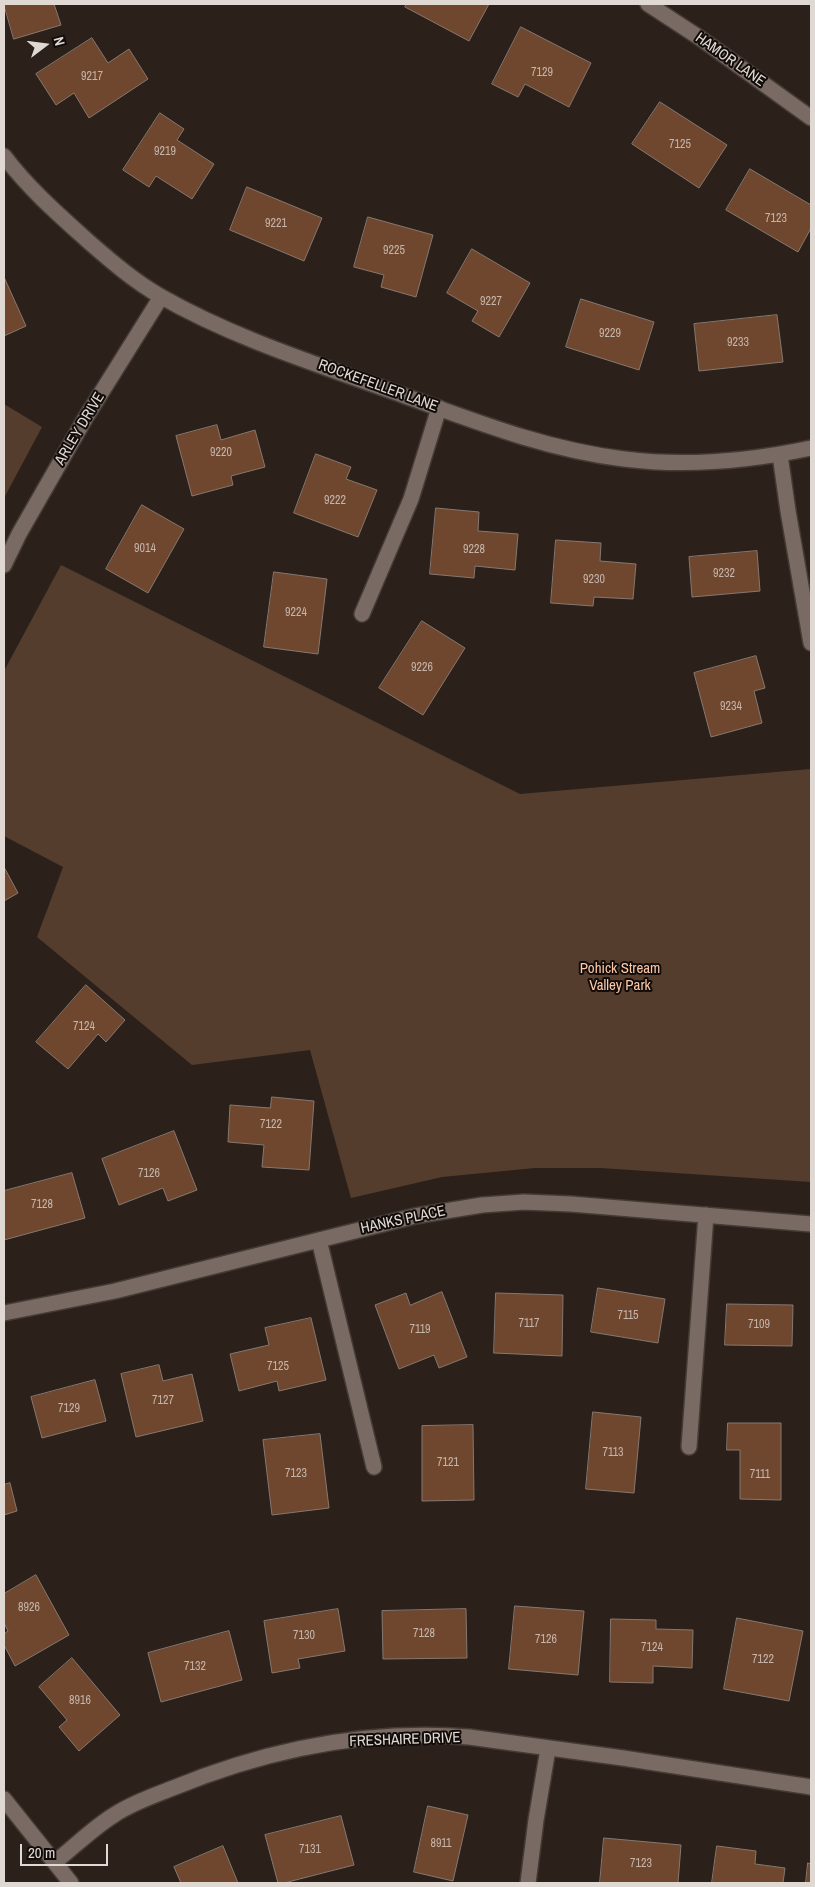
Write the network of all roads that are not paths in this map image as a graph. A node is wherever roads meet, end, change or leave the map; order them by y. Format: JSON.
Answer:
{"nodes":[{"id":1,"x":648,"y":4,"type":"edge"},
{"id":2,"x":811,"y":118,"type":"edge"},
{"id":3,"x":4,"y":156,"type":"edge"},
{"id":4,"x":161,"y":297,"type":"junction"},
{"id":5,"x":439,"y":408,"type":"junction"},
{"id":6,"x":811,"y":448,"type":"edge"},
{"id":7,"x":780,"y":455,"type":"junction"},
{"id":8,"x":4,"y":565,"type":"edge"},
{"id":9,"x":362,"y":614,"type":"dead end"},
{"id":10,"x":811,"y":643,"type":"edge"},
{"id":11,"x":706,"y":1215,"type":"junction"},
{"id":12,"x":811,"y":1224,"type":"edge"},
{"id":13,"x":319,"y":1240,"type":"junction"},
{"id":14,"x":4,"y":1313,"type":"edge"},
{"id":15,"x":689,"y":1447,"type":"dead end"},
{"id":16,"x":374,"y":1467,"type":"dead end"},
{"id":17,"x":548,"y":1749,"type":"junction"},
{"id":18,"x":811,"y":1787,"type":"edge"},
{"id":19,"x":4,"y":1799,"type":"edge"},
{"id":20,"x":55,"y":1862,"type":"junction"},
{"id":21,"x":71,"y":1883,"type":"edge"},
{"id":22,"x":528,"y":1883,"type":"edge"}],
"edges":[{"from":1,"to":2,"type":"street","name":"HAMOR LANE"},
{"from":3,"to":4,"type":"street","name":"ROCKEFELLER LANE"},
{"from":4,"to":5,"type":"street","name":"ROCKEFELLER LANE"},
{"from":4,"to":8,"type":"street","name":"ARLEY DRIVE"},
{"from":5,"to":7,"type":"street","name":"ROCKEFELLER LANE"},
{"from":5,"to":9,"type":"street"},
{"from":6,"to":7,"type":"street","name":"ROCKEFELLER LANE"},
{"from":7,"to":10,"type":"street"},
{"from":11,"to":12,"type":"street","name":"HANKS PLACE"},
{"from":11,"to":13,"type":"street","name":"HANKS PLACE"},
{"from":11,"to":15,"type":"street"},
{"from":13,"to":14,"type":"street","name":"HANKS PLACE"},
{"from":13,"to":16,"type":"street"},
{"from":17,"to":18,"type":"street","name":"FRESHAIRE DRIVE"},
{"from":17,"to":20,"type":"street","name":"FRESHAIRE DRIVE"},
{"from":17,"to":22,"type":"street"},
{"from":19,"to":20,"type":"street"},
{"from":20,"to":21,"type":"street"}]}
